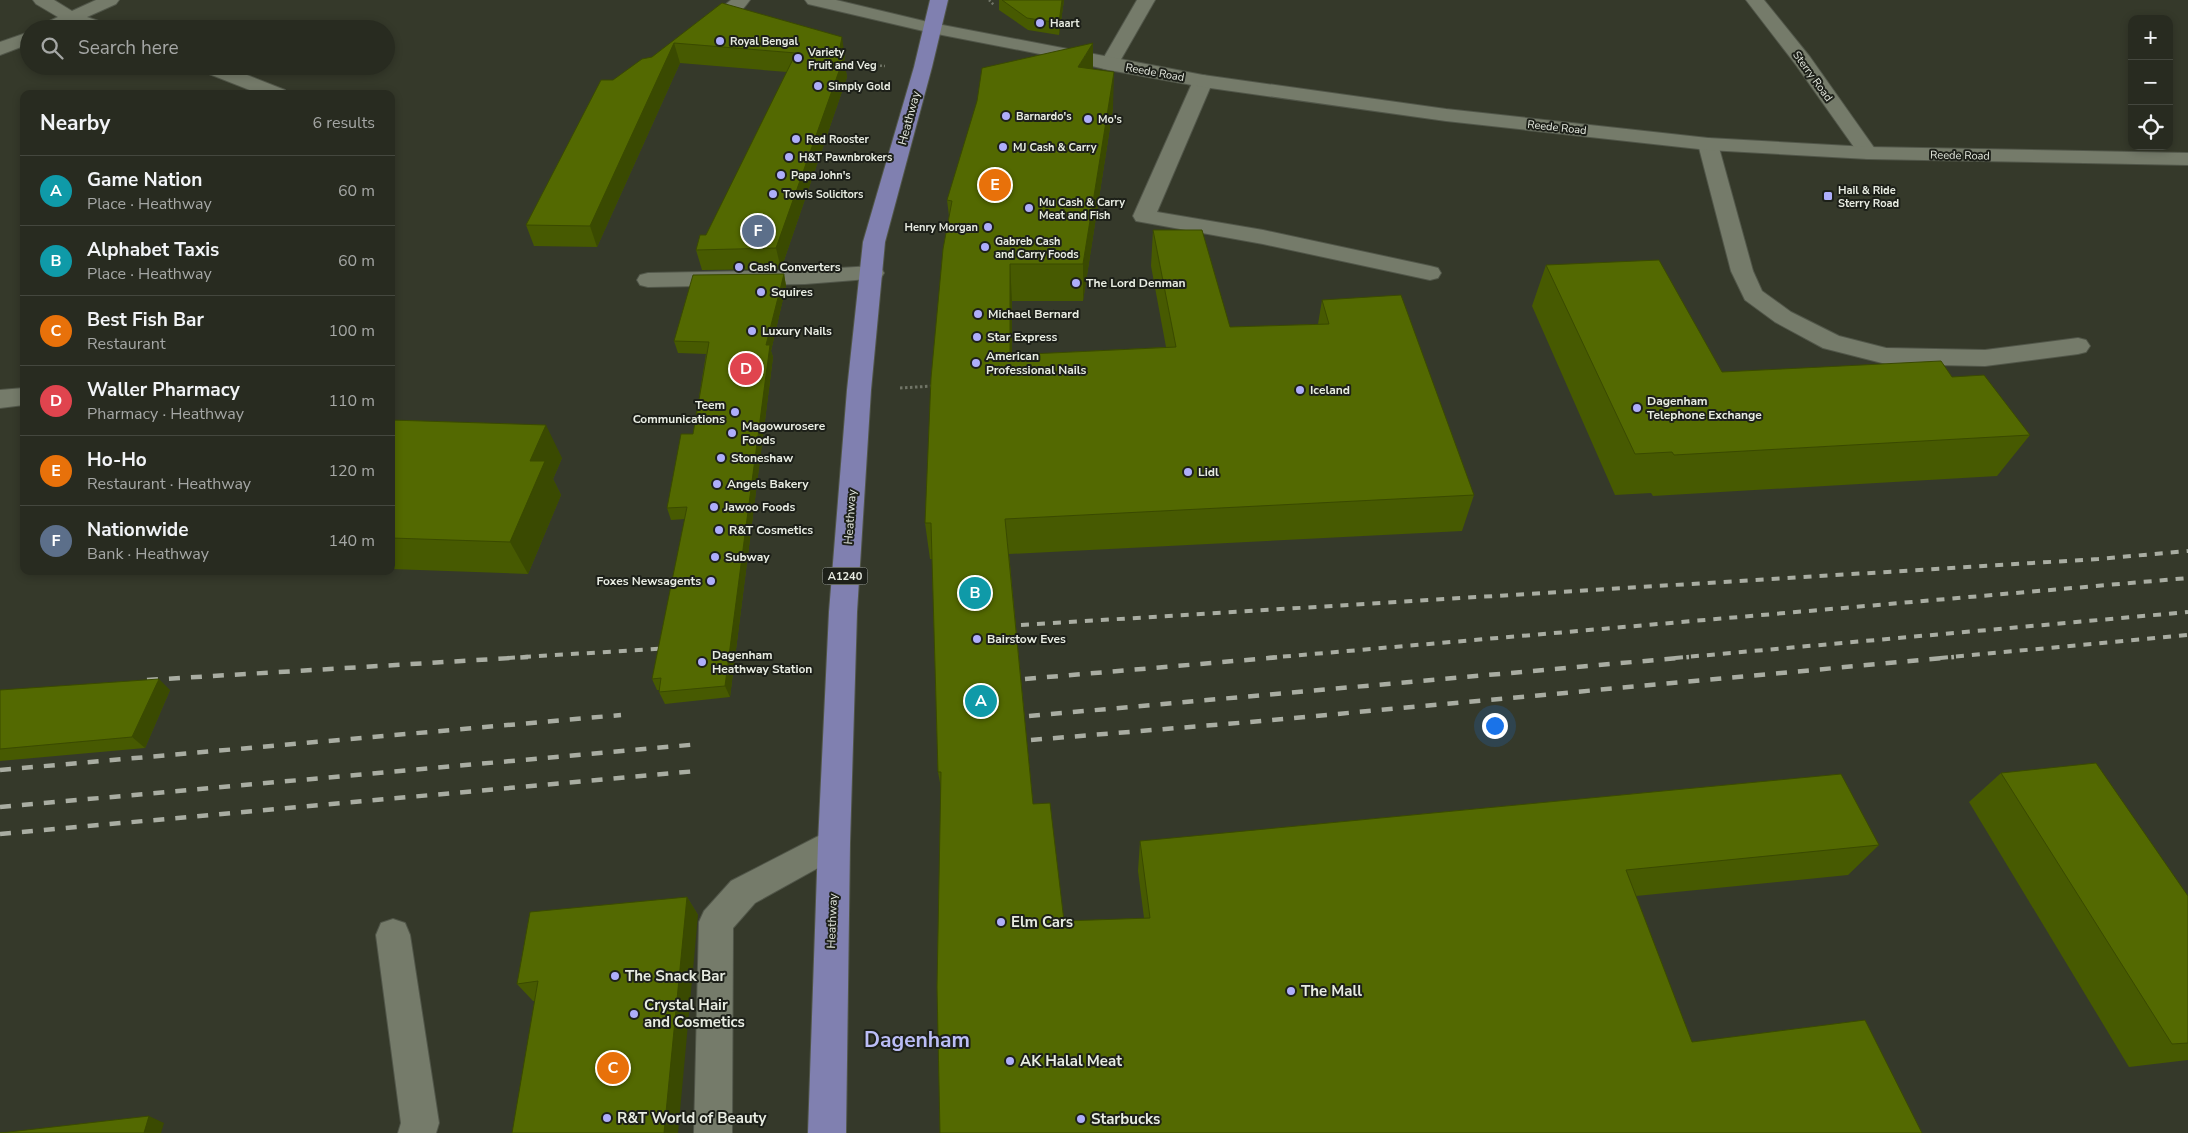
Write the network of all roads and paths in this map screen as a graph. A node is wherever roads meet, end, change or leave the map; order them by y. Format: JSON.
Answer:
{"nodes":[{"id":1,"x":42,"y":0,"type":"edge"},
{"id":2,"x":110,"y":0,"type":"edge"},
{"id":3,"x":741,"y":0,"type":"edge"},
{"id":4,"x":814,"y":0,"type":"edge"},
{"id":5,"x":939,"y":0,"type":"edge"},
{"id":6,"x":1146,"y":0,"type":"edge"},
{"id":7,"x":1756,"y":0,"type":"edge"},
{"id":8,"x":72,"y":18,"type":"junction"},
{"id":9,"x":67,"y":20,"type":"edge"},
{"id":10,"x":78,"y":20,"type":"edge"},
{"id":11,"x":932,"y":28,"type":"junction"},
{"id":12,"x":20,"y":41,"type":"edge"},
{"id":13,"x":687,"y":41,"type":"edge"},
{"id":14,"x":0,"y":49,"type":"edge"},
{"id":15,"x":1109,"y":64,"type":"junction"},
{"id":16,"x":868,"y":65,"type":"dead end"},
{"id":17,"x":893,"y":66,"type":"dead end"},
{"id":18,"x":229,"y":75,"type":"edge"},
{"id":19,"x":1203,"y":81,"type":"junction"},
{"id":20,"x":268,"y":90,"type":"edge"},
{"id":21,"x":1708,"y":144,"type":"junction"},
{"id":22,"x":1868,"y":153,"type":"junction"},
{"id":23,"x":2188,"y":159,"type":"edge"},
{"id":24,"x":872,"y":273,"type":"junction"},
{"id":25,"x":1430,"y":273,"type":"dead end"},
{"id":26,"x":648,"y":280,"type":"dead end"},
{"id":27,"x":2078,"y":346,"type":"dead end"},
{"id":28,"x":937,"y":386,"type":"edge"},
{"id":29,"x":860,"y":390,"type":"junction"},
{"id":30,"x":20,"y":396,"type":"edge"},
{"id":31,"x":0,"y":399,"type":"edge"},
{"id":32,"x":834,"y":843,"type":"junction"},
{"id":33,"x":393,"y":935,"type":"dead end"},
{"id":34,"x":417,"y":1133,"type":"edge"},
{"id":35,"x":712,"y":1133,"type":"edge"},
{"id":36,"x":827,"y":1133,"type":"edge"}],
"edges":[{"from":1,"to":8,"type":"street"},
{"from":2,"to":8,"type":"street"},
{"from":3,"to":13,"type":"street"},
{"from":4,"to":11,"type":"street","name":"Reede Road"},
{"from":5,"to":11,"type":"main road","name":"Heathway","number":"A1240"},
{"from":6,"to":15,"type":"street"},
{"from":7,"to":22,"type":"street","name":"Sterry Road"},
{"from":8,"to":9,"type":"street"},
{"from":8,"to":10,"type":"street"},
{"from":11,"to":15,"type":"street","name":"Reede Road"},
{"from":11,"to":24,"type":"main road","name":"Heathway","number":"A1240"},
{"from":12,"to":14,"type":"street"},
{"from":15,"to":19,"type":"street","name":"Reede Road"},
{"from":16,"to":17,"type":"path"},
{"from":18,"to":20,"type":"street"},
{"from":19,"to":21,"type":"street","name":"Reede Road"},
{"from":19,"to":25,"type":"street"},
{"from":21,"to":22,"type":"street","name":"Reede Road"},
{"from":21,"to":27,"type":"street"},
{"from":22,"to":23,"type":"street","name":"Reede Road"},
{"from":24,"to":26,"type":"street"},
{"from":24,"to":29,"type":"main road","name":"Heathway","number":"A1240"},
{"from":28,"to":29,"type":"path"},
{"from":29,"to":32,"type":"main road","name":"Heathway","number":"A1240"},
{"from":30,"to":31,"type":"street"},
{"from":32,"to":35,"type":"street"},
{"from":32,"to":36,"type":"main road","name":"Heathway","number":"A1240"},
{"from":33,"to":34,"type":"street"}]}
